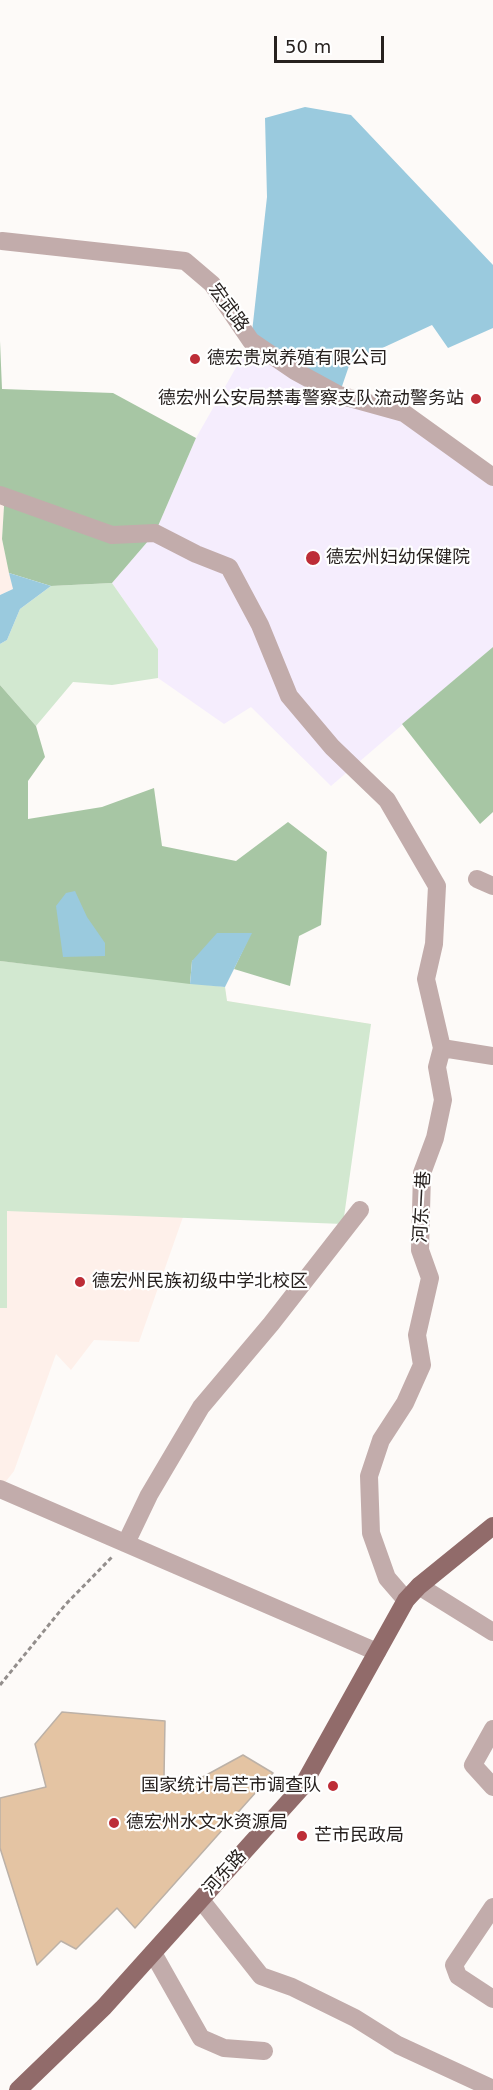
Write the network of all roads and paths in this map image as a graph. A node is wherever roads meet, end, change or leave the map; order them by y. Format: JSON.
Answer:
{"nodes":[{"id":1,"x":2,"y":241,"type":"dead end"},
{"id":2,"x":493,"y":477,"type":"edge"},
{"id":3,"x":0,"y":495,"type":"edge"},
{"id":4,"x":442,"y":1048,"type":"junction"},
{"id":5,"x":493,"y":1056,"type":"edge"},
{"id":6,"x":360,"y":1210,"type":"dead end"},
{"id":7,"x":0,"y":1489,"type":"edge"},
{"id":8,"x":493,"y":1526,"type":"edge"},
{"id":9,"x":126,"y":1543,"type":"junction"},
{"id":10,"x":419,"y":1586,"type":"junction"},
{"id":11,"x":406,"y":1600,"type":"junction"},
{"id":12,"x":493,"y":1632,"type":"edge"},
{"id":13,"x":377,"y":1652,"type":"junction"},
{"id":14,"x":0,"y":1685,"type":"edge"},
{"id":15,"x":493,"y":1729,"type":"edge"},
{"id":16,"x":493,"y":1787,"type":"edge"},
{"id":17,"x":201,"y":1900,"type":"junction"},
{"id":18,"x":493,"y":1907,"type":"edge"},
{"id":19,"x":153,"y":1953,"type":"junction"},
{"id":20,"x":493,"y":1999,"type":"edge"},
{"id":21,"x":264,"y":2051,"type":"dead end"},
{"id":22,"x":493,"y":2088,"type":"edge"},
{"id":23,"x":18,"y":2090,"type":"edge"}],
"edges":[{"from":1,"to":2,"type":"street","name":"宏武路"},
{"from":3,"to":4,"type":"street","name":"河东一巷"},
{"from":4,"to":5,"type":"street"},
{"from":4,"to":11,"type":"street","name":"河东一巷"},
{"from":6,"to":9,"type":"street"},
{"from":7,"to":9,"type":"street"},
{"from":8,"to":10,"type":"main road","name":"河东路"},
{"from":9,"to":13,"type":"street"},
{"from":9,"to":14,"type":"path"},
{"from":10,"to":11,"type":"main road","name":"河东路"},
{"from":10,"to":12,"type":"street"},
{"from":11,"to":13,"type":"main road","name":"河东路"},
{"from":13,"to":17,"type":"main road","name":"河东路"},
{"from":15,"to":16,"type":"street"},
{"from":17,"to":19,"type":"main road","name":"河东路"},
{"from":17,"to":22,"type":"street"},
{"from":18,"to":20,"type":"street"},
{"from":19,"to":21,"type":"street"},
{"from":19,"to":23,"type":"main road","name":"河东路"}]}
